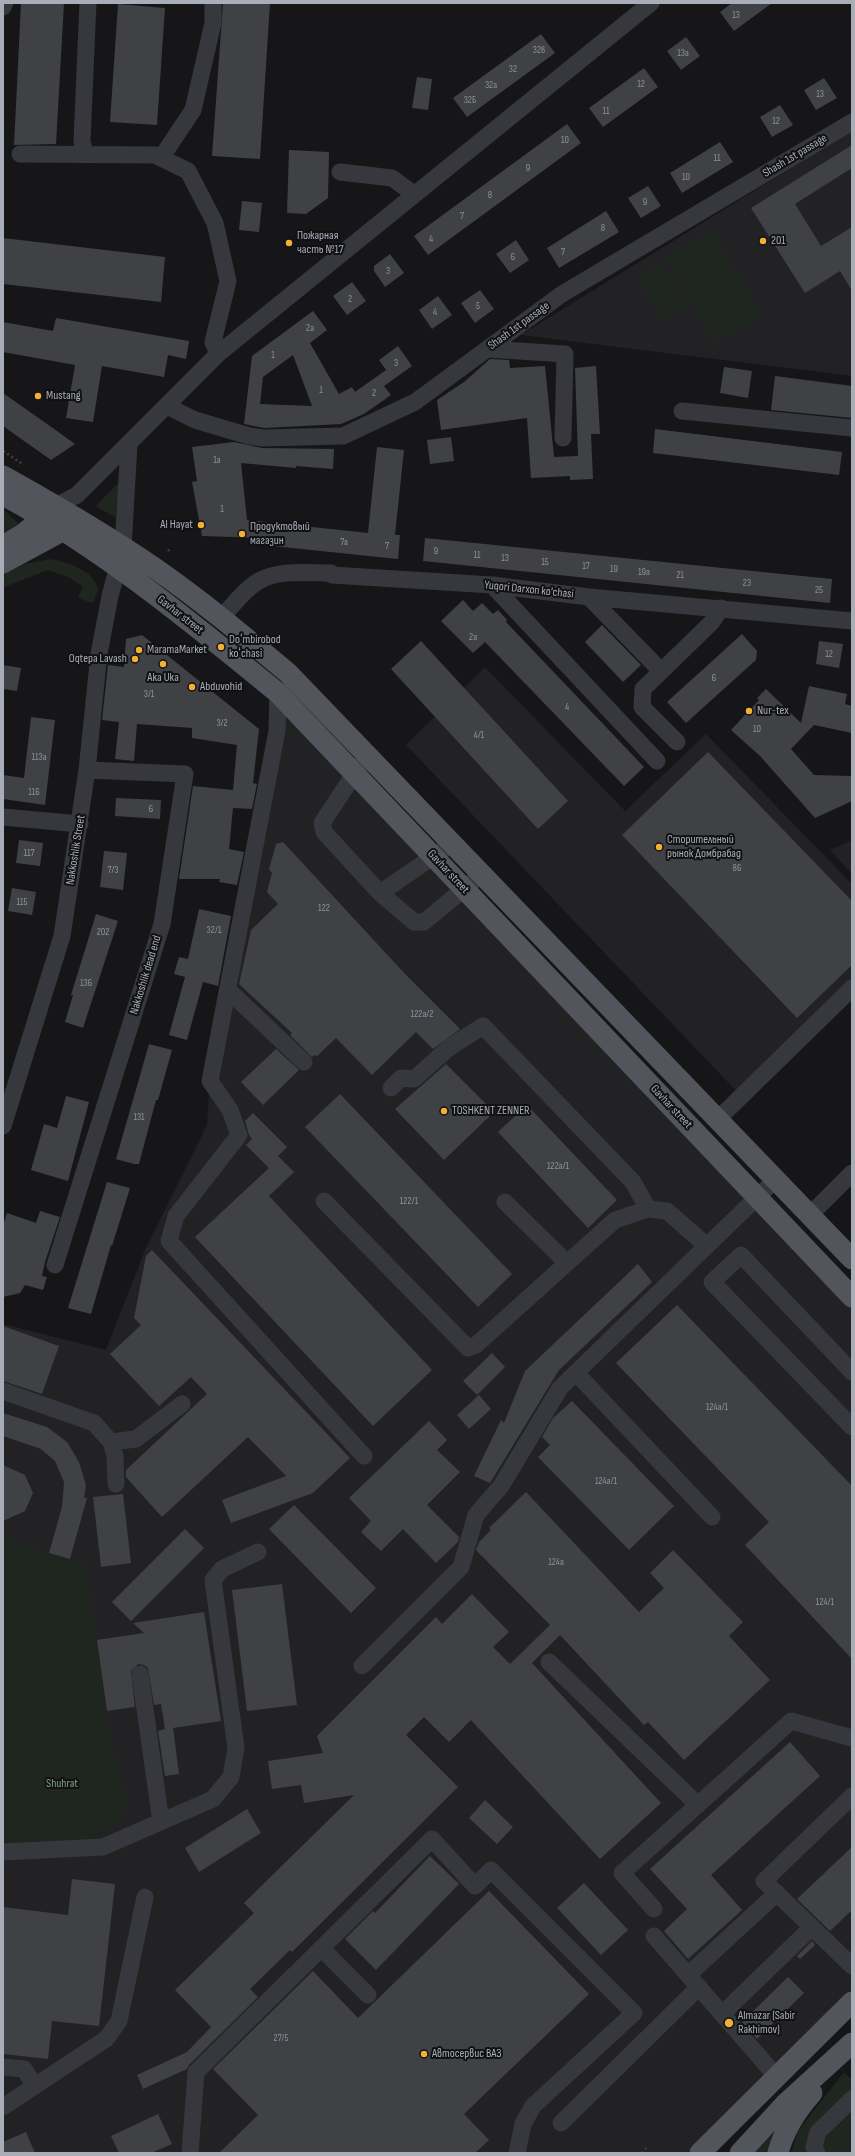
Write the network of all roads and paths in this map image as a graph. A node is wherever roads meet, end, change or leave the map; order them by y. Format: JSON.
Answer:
{"nodes":[{"id":1,"x":5,"y":3,"type":"edge"},
{"id":2,"x":88,"y":3,"type":"edge"},
{"id":3,"x":213,"y":3,"type":"edge"},
{"id":4,"x":651,"y":3,"type":"edge"},
{"id":5,"x":3,"y":7,"type":"edge"},
{"id":6,"x":852,"y":122,"type":"edge"},
{"id":7,"x":20,"y":154,"type":"dead end"},
{"id":8,"x":86,"y":154,"type":"junction"},
{"id":9,"x":161,"y":158,"type":"junction"},
{"id":10,"x":340,"y":172,"type":"dead end"},
{"id":11,"x":414,"y":194,"type":"junction"},
{"id":12,"x":488,"y":349,"type":"junction"},
{"id":13,"x":218,"y":354,"type":"junction"},
{"id":14,"x":167,"y":406,"type":"junction"},
{"id":15,"x":682,"y":411,"type":"dead end"},
{"id":16,"x":852,"y":428,"type":"edge"},
{"id":17,"x":562,"y":438,"type":"dead end"},
{"id":18,"x":129,"y":444,"type":"junction"},
{"id":19,"x":3,"y":451,"type":"edge"},
{"id":20,"x":26,"y":466,"type":"dead end"},
{"id":21,"x":3,"y":476,"type":"edge"},
{"id":22,"x":3,"y":496,"type":"edge"},
{"id":23,"x":61,"y":514,"type":"junction"},
{"id":24,"x":3,"y":546,"type":"edge"},
{"id":25,"x":172,"y":547,"type":"dead end"},
{"id":26,"x":168,"y":551,"type":"dead end"},
{"id":27,"x":120,"y":557,"type":"junction"},
{"id":28,"x":3,"y":563,"type":"edge"},
{"id":29,"x":492,"y":585,"type":"junction"},
{"id":30,"x":589,"y":597,"type":"junction"},
{"id":31,"x":721,"y":608,"type":"junction"},
{"id":32,"x":222,"y":617,"type":"junction"},
{"id":33,"x":852,"y":621,"type":"edge"},
{"id":34,"x":661,"y":671,"type":"junction"},
{"id":35,"x":278,"y":693,"type":"junction"},
{"id":36,"x":677,"y":742,"type":"dead end"},
{"id":37,"x":367,"y":755,"type":"junction"},
{"id":38,"x":657,"y":761,"type":"dead end"},
{"id":39,"x":87,"y":770,"type":"junction"},
{"id":40,"x":355,"y":773,"type":"junction"},
{"id":41,"x":3,"y":817,"type":"edge"},
{"id":42,"x":80,"y":824,"type":"junction"},
{"id":43,"x":453,"y":843,"type":"junction"},
{"id":44,"x":433,"y":856,"type":"junction"},
{"id":45,"x":482,"y":874,"type":"junction"},
{"id":46,"x":465,"y":889,"type":"junction"},
{"id":47,"x":380,"y":893,"type":"junction"},
{"id":48,"x":852,"y":988,"type":"edge"},
{"id":49,"x":228,"y":990,"type":"junction"},
{"id":50,"x":304,"y":1062,"type":"dead end"},
{"id":51,"x":391,"y":1088,"type":"dead end"},
{"id":52,"x":718,"y":1119,"type":"junction"},
{"id":53,"x":3,"y":1126,"type":"edge"},
{"id":54,"x":852,"y":1173,"type":"edge"},
{"id":55,"x":776,"y":1179,"type":"junction"},
{"id":56,"x":757,"y":1198,"type":"junction"},
{"id":57,"x":324,"y":1201,"type":"dead end"},
{"id":58,"x":505,"y":1202,"type":"dead end"},
{"id":59,"x":648,"y":1209,"type":"junction"},
{"id":60,"x":810,"y":1215,"type":"junction"},
{"id":61,"x":707,"y":1246,"type":"junction"},
{"id":62,"x":852,"y":1259,"type":"edge"},
{"id":63,"x":567,"y":1263,"type":"junction"},
{"id":64,"x":55,"y":1264,"type":"dead end"},
{"id":65,"x":852,"y":1297,"type":"edge"},
{"id":66,"x":852,"y":1372,"type":"edge"},
{"id":67,"x":576,"y":1373,"type":"junction"},
{"id":68,"x":3,"y":1391,"type":"edge"},
{"id":69,"x":182,"y":1404,"type":"dead end"},
{"id":70,"x":852,"y":1427,"type":"edge"},
{"id":71,"x":111,"y":1442,"type":"junction"},
{"id":72,"x":364,"y":1456,"type":"dead end"},
{"id":73,"x":116,"y":1484,"type":"dead end"},
{"id":74,"x":712,"y":1517,"type":"dead end"},
{"id":75,"x":258,"y":1552,"type":"dead end"},
{"id":76,"x":549,"y":1662,"type":"dead end"},
{"id":77,"x":362,"y":1666,"type":"dead end"},
{"id":78,"x":140,"y":1674,"type":"dead end"},
{"id":79,"x":852,"y":1738,"type":"edge"},
{"id":80,"x":852,"y":1796,"type":"edge"},
{"id":81,"x":698,"y":1805,"type":"junction"},
{"id":82,"x":161,"y":1822,"type":"junction"},
{"id":83,"x":3,"y":1852,"type":"edge"},
{"id":84,"x":777,"y":1893,"type":"junction"},
{"id":85,"x":145,"y":1897,"type":"dead end"},
{"id":86,"x":654,"y":1909,"type":"dead end"},
{"id":87,"x":812,"y":1927,"type":"junction"},
{"id":88,"x":654,"y":1936,"type":"dead end"},
{"id":89,"x":321,"y":1948,"type":"junction"},
{"id":90,"x":852,"y":1966,"type":"edge"},
{"id":91,"x":693,"y":1981,"type":"junction"},
{"id":92,"x":368,"y":1995,"type":"dead end"},
{"id":93,"x":852,"y":2002,"type":"edge"},
{"id":94,"x":722,"y":2014,"type":"junction"},
{"id":95,"x":852,"y":2042,"type":"edge"},
{"id":96,"x":852,"y":2048,"type":"edge"},
{"id":97,"x":3,"y":2067,"type":"edge"},
{"id":98,"x":777,"y":2077,"type":"junction"},
{"id":99,"x":35,"y":2086,"type":"junction"},
{"id":100,"x":852,"y":2100,"type":"edge"},
{"id":101,"x":3,"y":2107,"type":"edge"},
{"id":102,"x":561,"y":2123,"type":"dead end"},
{"id":103,"x":646,"y":2148,"type":"dead end"},
{"id":104,"x":703,"y":2150,"type":"edge"},
{"id":105,"x":190,"y":2153,"type":"edge"},
{"id":106,"x":516,"y":2153,"type":"edge"},
{"id":107,"x":642,"y":2153,"type":"edge"},
{"id":108,"x":740,"y":2153,"type":"edge"},
{"id":109,"x":778,"y":2153,"type":"edge"},
{"id":110,"x":817,"y":2153,"type":"edge"}],
"edges":[{"from":1,"to":5,"type":"street"},
{"from":2,"to":8,"type":"street"},
{"from":3,"to":9,"type":"street"},
{"from":4,"to":11,"type":"street"},
{"from":6,"to":12,"type":"street","name":"Shаsh 1st passage"},
{"from":7,"to":8,"type":"street"},
{"from":8,"to":9,"type":"street"},
{"from":9,"to":13,"type":"street"},
{"from":10,"to":11,"type":"street"},
{"from":11,"to":13,"type":"street"},
{"from":12,"to":14,"type":"street","name":"Shаsh 1st passage"},
{"from":12,"to":17,"type":"street"},
{"from":13,"to":14,"type":"street"},
{"from":14,"to":18,"type":"street"},
{"from":15,"to":16,"type":"street"},
{"from":18,"to":23,"type":"street"},
{"from":18,"to":27,"type":"street","name":"Nakkoshlik Street"},
{"from":19,"to":20,"type":"path"},
{"from":21,"to":23,"type":"main road","name":"Gavhar street"},
{"from":22,"to":23,"type":"main road","name":"Gavhar street"},
{"from":23,"to":24,"type":"main road"},
{"from":23,"to":27,"type":"main road","name":"Gavhar street"},
{"from":23,"to":28,"type":"main road"},
{"from":25,"to":26,"type":"path"},
{"from":27,"to":32,"type":"main road","name":"Gavhar street"},
{"from":27,"to":35,"type":"main road","name":"Gavhar street"},
{"from":27,"to":39,"type":"street","name":"Nakkoshlik Street"},
{"from":29,"to":30,"type":"street","name":"Yuqori Darxon ko'chasi"},
{"from":29,"to":32,"type":"street","name":"Yuqori Darxon ko'chasi"},
{"from":29,"to":38,"type":"street"},
{"from":30,"to":31,"type":"street","name":"Yuqori Darxon ko'chasi"},
{"from":30,"to":34,"type":"street"},
{"from":31,"to":33,"type":"street","name":"Yuqori Darxon ko'chasi"},
{"from":31,"to":34,"type":"street"},
{"from":32,"to":37,"type":"main road","name":"Gavhar street"},
{"from":34,"to":36,"type":"street"},
{"from":35,"to":40,"type":"main road","name":"Gavhar street"},
{"from":35,"to":49,"type":"street"},
{"from":37,"to":40,"type":"street"},
{"from":37,"to":43,"type":"main road","name":"Gavhar street"},
{"from":39,"to":42,"type":"street","name":"Nakkoshlik Street"},
{"from":39,"to":64,"type":"street","name":"Nakkoshlik dead end"},
{"from":40,"to":44,"type":"main road","name":"Gavhar street"},
{"from":40,"to":47,"type":"street"},
{"from":41,"to":42,"type":"street"},
{"from":42,"to":53,"type":"street","name":"Nakkoshlik Street"},
{"from":43,"to":44,"type":"street"},
{"from":43,"to":45,"type":"main road","name":"Gavhar street"},
{"from":44,"to":46,"type":"main road","name":"Gavhar street"},
{"from":44,"to":47,"type":"street"},
{"from":45,"to":46,"type":"street"},
{"from":45,"to":52,"type":"main road","name":"Gavhar street"},
{"from":46,"to":47,"type":"street"},
{"from":46,"to":56,"type":"main road","name":"Gavhar street"},
{"from":48,"to":52,"type":"street"},
{"from":49,"to":50,"type":"street"},
{"from":49,"to":72,"type":"street"},
{"from":51,"to":59,"type":"street"},
{"from":52,"to":55,"type":"main road","name":"Gavhar street"},
{"from":54,"to":60,"type":"street"},
{"from":55,"to":56,"type":"street"},
{"from":55,"to":60,"type":"main road","name":"Gavhar street"},
{"from":56,"to":61,"type":"street"},
{"from":56,"to":65,"type":"main road","name":"Gavhar street"},
{"from":57,"to":63,"type":"street"},
{"from":58,"to":63,"type":"street"},
{"from":59,"to":61,"type":"street"},
{"from":59,"to":63,"type":"street"},
{"from":60,"to":62,"type":"main road","name":"Gavhar street"},
{"from":61,"to":67,"type":"street"},
{"from":66,"to":70,"type":"street"},
{"from":67,"to":74,"type":"street"},
{"from":67,"to":77,"type":"street"},
{"from":68,"to":71,"type":"street"},
{"from":69,"to":71,"type":"street"},
{"from":71,"to":73,"type":"street"},
{"from":75,"to":82,"type":"street"},
{"from":76,"to":81,"type":"street"},
{"from":78,"to":82,"type":"street"},
{"from":79,"to":81,"type":"street"},
{"from":80,"to":84,"type":"street"},
{"from":81,"to":86,"type":"street"},
{"from":82,"to":83,"type":"street"},
{"from":84,"to":87,"type":"street"},
{"from":84,"to":91,"type":"street"},
{"from":85,"to":99,"type":"street"},
{"from":87,"to":90,"type":"street"},
{"from":87,"to":94,"type":"street"},
{"from":88,"to":91,"type":"street"},
{"from":89,"to":92,"type":"street"},
{"from":89,"to":105,"type":"street"},
{"from":89,"to":106,"type":"street"},
{"from":91,"to":94,"type":"street"},
{"from":91,"to":102,"type":"street"},
{"from":93,"to":98,"type":"main road"},
{"from":94,"to":98,"type":"street"},
{"from":95,"to":108,"type":"main road"},
{"from":96,"to":109,"type":"main road"},
{"from":97,"to":99,"type":"street"},
{"from":98,"to":104,"type":"main road"},
{"from":99,"to":101,"type":"street"},
{"from":100,"to":110,"type":"street"},
{"from":103,"to":107,"type":"path"}]}
